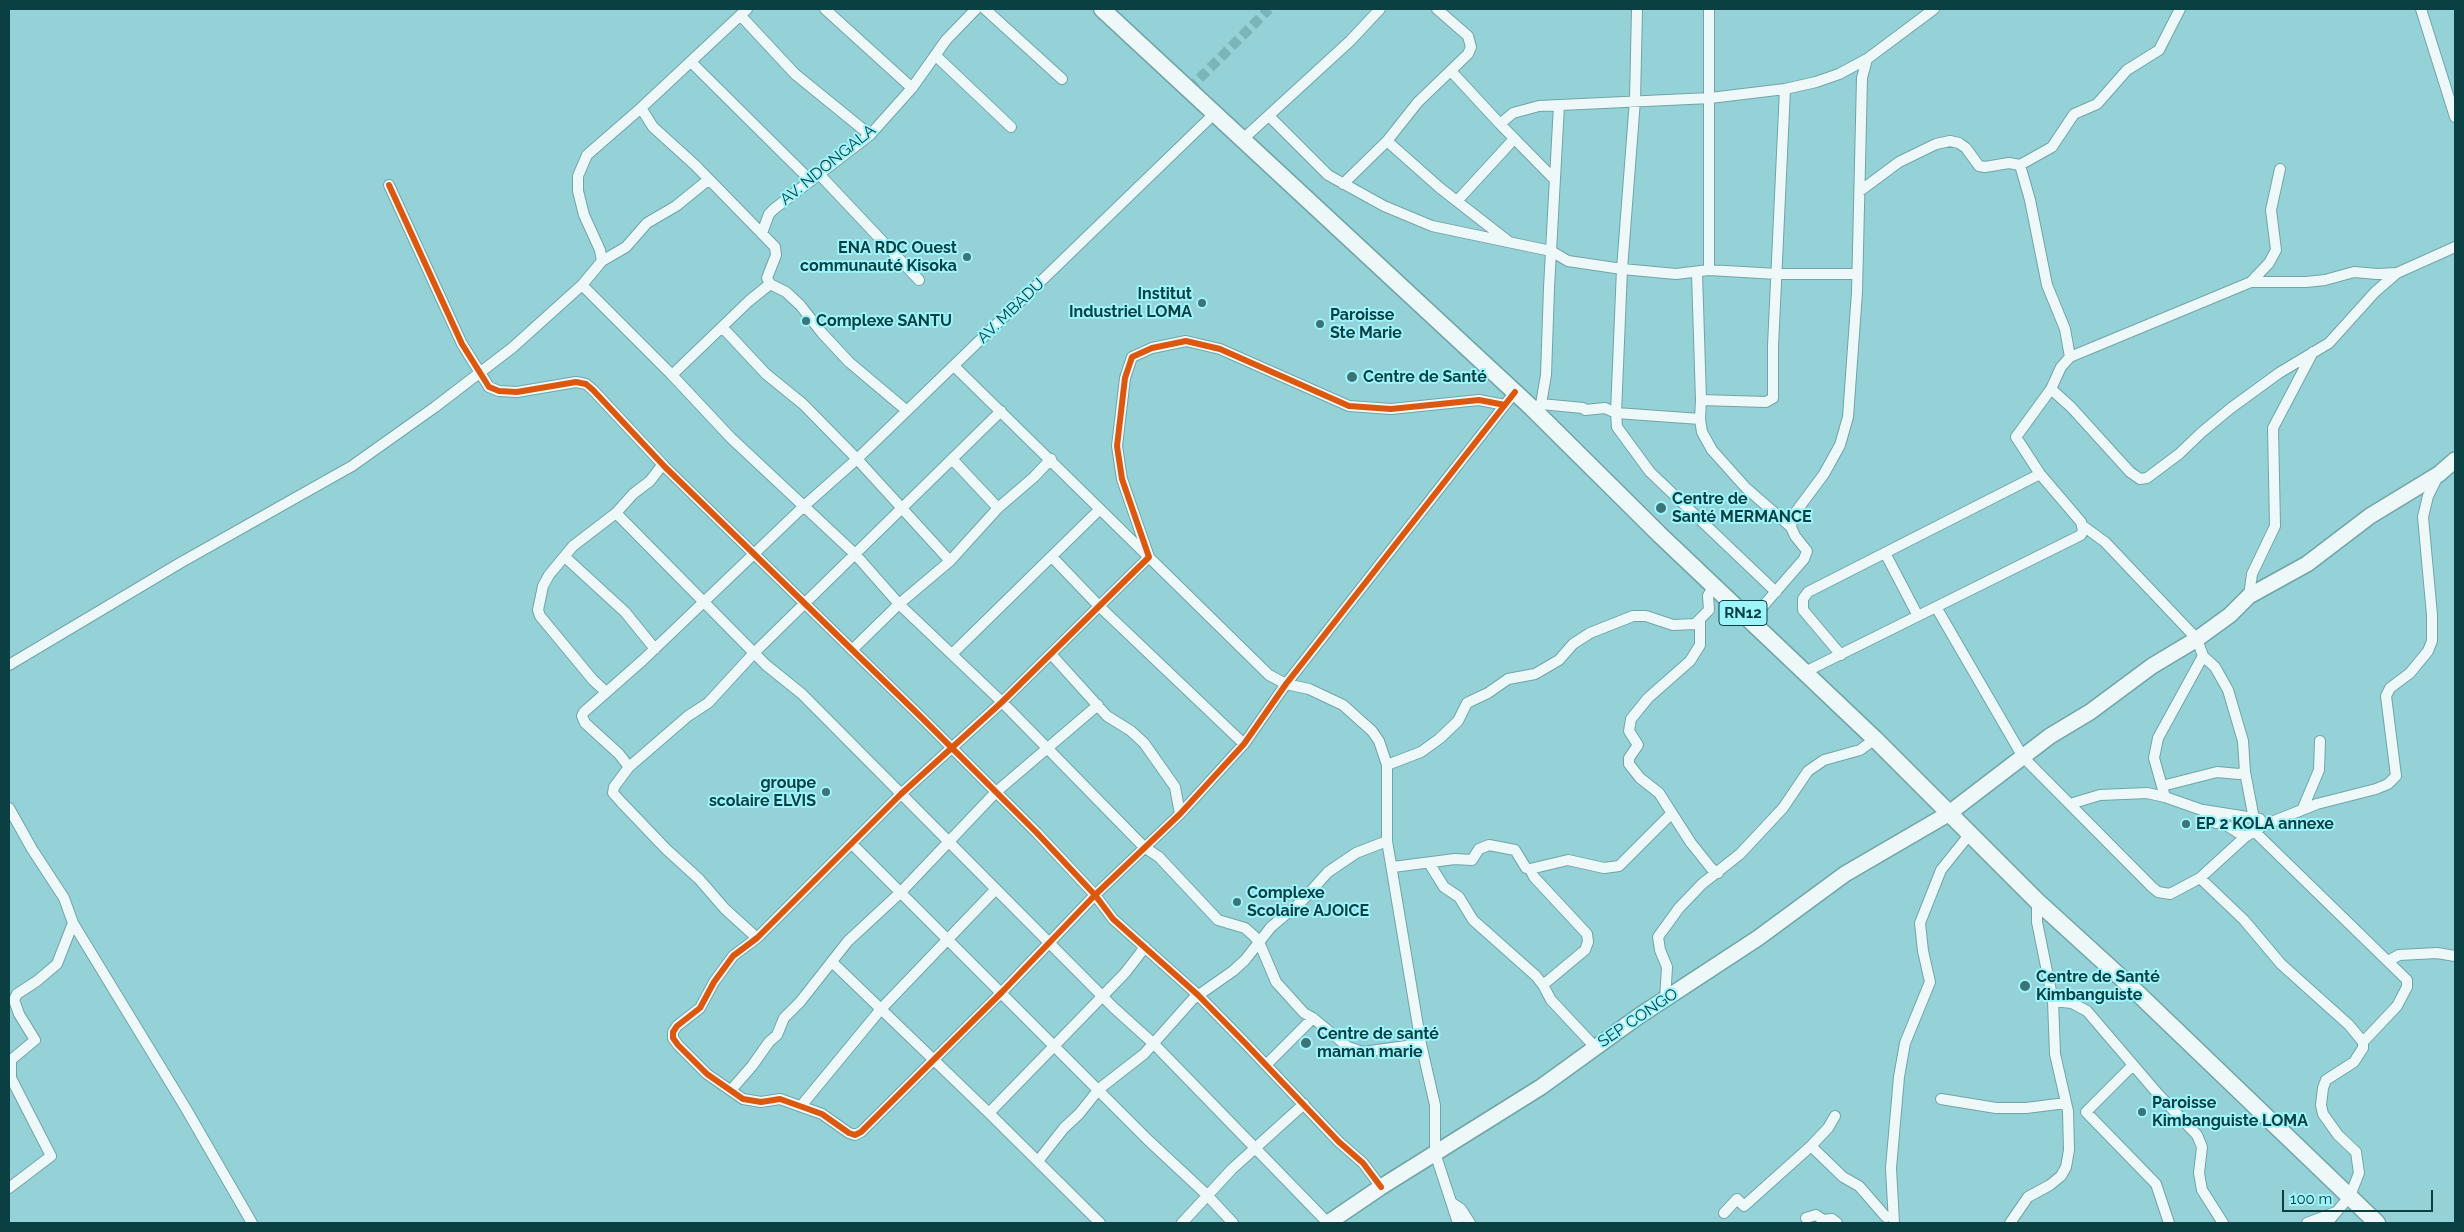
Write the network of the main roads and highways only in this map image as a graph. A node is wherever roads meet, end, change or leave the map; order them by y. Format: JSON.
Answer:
{"nodes":[{"id":1,"x":1102,"y":9,"type":"edge"},
{"id":2,"x":2377,"y":1223,"type":"edge"}],
"edges":[{"from":1,"to":2,"type":"main road","number":"RN12"}]}
